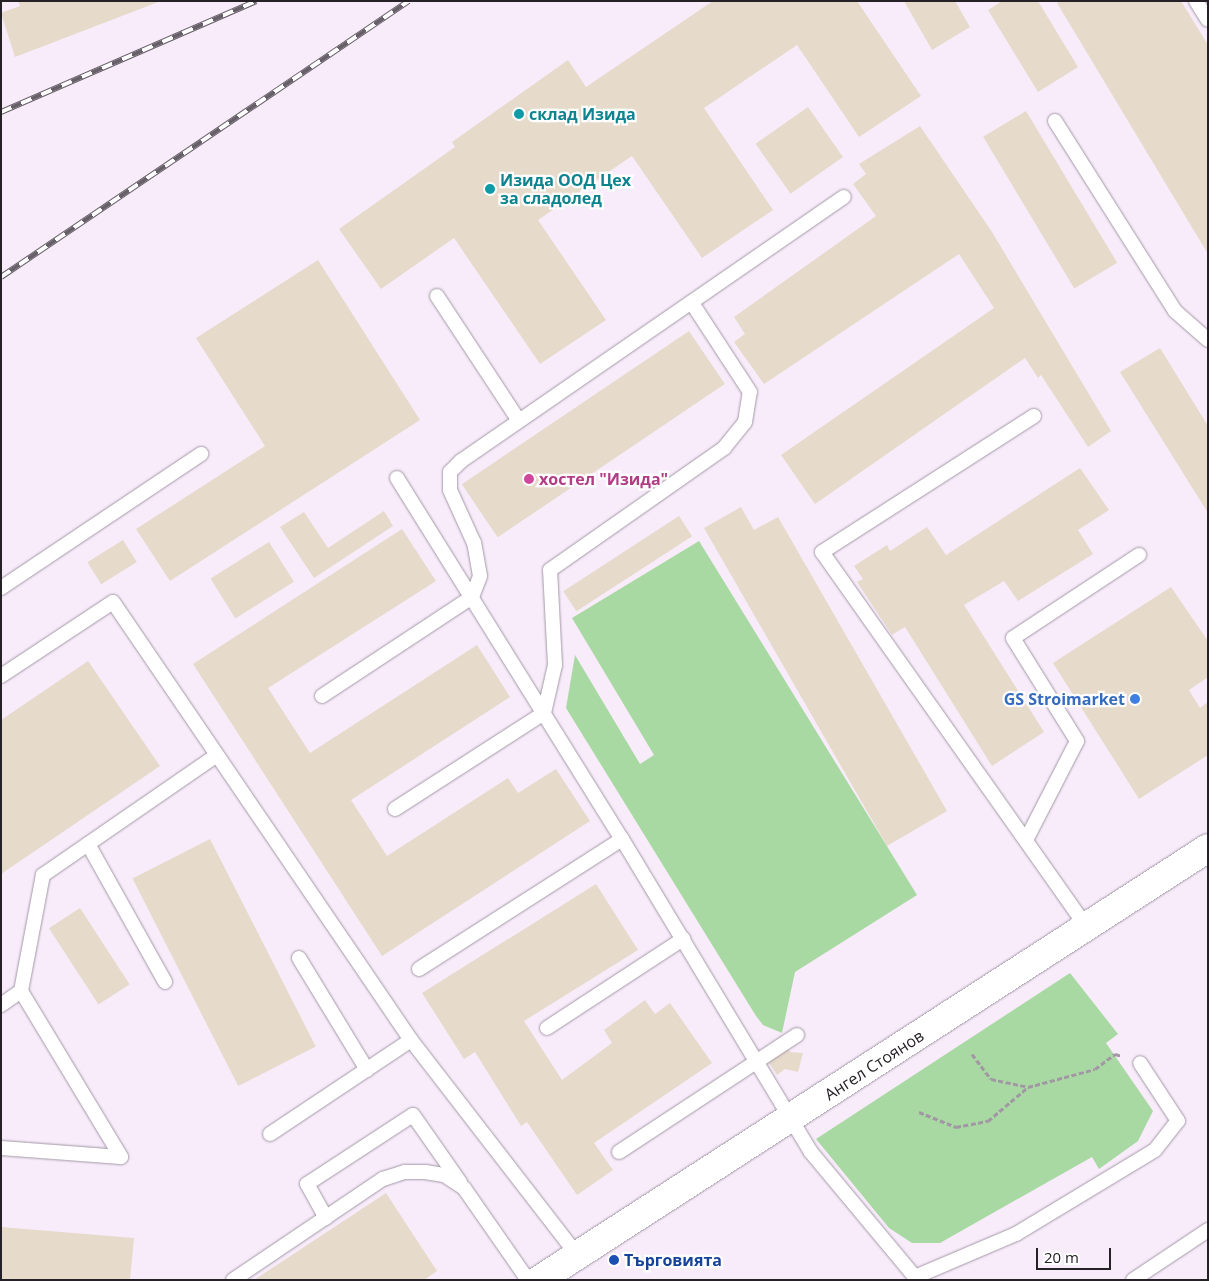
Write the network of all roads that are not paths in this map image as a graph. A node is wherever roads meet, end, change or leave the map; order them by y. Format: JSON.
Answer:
{"nodes":[{"id":1,"x":1196,"y":1,"type":"edge"},
{"id":2,"x":1208,"y":20,"type":"edge"},
{"id":3,"x":1055,"y":121,"type":"dead end"},
{"id":4,"x":844,"y":197,"type":"dead end"},
{"id":5,"x":436,"y":296,"type":"dead end"},
{"id":6,"x":692,"y":303,"type":"junction"},
{"id":7,"x":1208,"y":340,"type":"edge"},
{"id":8,"x":1034,"y":416,"type":"dead end"},
{"id":9,"x":519,"y":421,"type":"junction"},
{"id":10,"x":201,"y":454,"type":"dead end"},
{"id":11,"x":397,"y":478,"type":"dead end"},
{"id":12,"x":1139,"y":555,"type":"dead end"},
{"id":13,"x":1,"y":588,"type":"edge"},
{"id":14,"x":472,"y":597,"type":"junction"},
{"id":15,"x":1,"y":676,"type":"edge"},
{"id":16,"x":322,"y":696,"type":"dead end"},
{"id":17,"x":544,"y":713,"type":"junction"},
{"id":18,"x":217,"y":755,"type":"junction"},
{"id":19,"x":395,"y":809,"type":"dead end"},
{"id":20,"x":622,"y":839,"type":"junction"},
{"id":21,"x":1026,"y":840,"type":"junction"},
{"id":22,"x":88,"y":844,"type":"junction"},
{"id":23,"x":1208,"y":848,"type":"edge"},
{"id":24,"x":1087,"y":927,"type":"junction"},
{"id":25,"x":683,"y":939,"type":"junction"},
{"id":26,"x":298,"y":958,"type":"dead end"},
{"id":27,"x":419,"y":969,"type":"dead end"},
{"id":28,"x":165,"y":982,"type":"dead end"},
{"id":29,"x":21,"y":992,"type":"junction"},
{"id":30,"x":1,"y":1005,"type":"edge"},
{"id":31,"x":547,"y":1028,"type":"dead end"},
{"id":32,"x":797,"y":1035,"type":"dead end"},
{"id":33,"x":411,"y":1040,"type":"junction"},
{"id":34,"x":758,"y":1062,"type":"junction"},
{"id":35,"x":1140,"y":1062,"type":"road end"},
{"id":36,"x":367,"y":1070,"type":"junction"},
{"id":37,"x":791,"y":1118,"type":"junction"},
{"id":38,"x":270,"y":1134,"type":"dead end"},
{"id":39,"x":1,"y":1148,"type":"edge"},
{"id":40,"x":619,"y":1152,"type":"dead end"},
{"id":41,"x":464,"y":1188,"type":"junction"},
{"id":42,"x":326,"y":1218,"type":"junction"},
{"id":43,"x":1208,"y":1230,"type":"edge"},
{"id":44,"x":577,"y":1255,"type":"junction"},
{"id":45,"x":233,"y":1280,"type":"edge"},
{"id":46,"x":528,"y":1280,"type":"edge"},
{"id":47,"x":539,"y":1280,"type":"edge"},
{"id":48,"x":1133,"y":1280,"type":"edge"}],
"edges":[{"from":1,"to":2,"type":"lane"},
{"from":3,"to":7,"type":"lane"},
{"from":4,"to":6,"type":"lane"},
{"from":5,"to":9,"type":"lane"},
{"from":6,"to":9,"type":"lane"},
{"from":6,"to":17,"type":"lane"},
{"from":8,"to":21,"type":"lane"},
{"from":9,"to":14,"type":"lane"},
{"from":10,"to":13,"type":"lane"},
{"from":11,"to":14,"type":"lane"},
{"from":12,"to":21,"type":"lane"},
{"from":14,"to":16,"type":"lane"},
{"from":14,"to":17,"type":"lane"},
{"from":15,"to":18,"type":"lane"},
{"from":17,"to":19,"type":"lane"},
{"from":17,"to":20,"type":"lane"},
{"from":18,"to":22,"type":"lane"},
{"from":18,"to":33,"type":"lane"},
{"from":20,"to":25,"type":"lane"},
{"from":20,"to":27,"type":"lane"},
{"from":21,"to":24,"type":"lane"},
{"from":22,"to":28,"type":"lane"},
{"from":22,"to":29,"type":"lane"},
{"from":23,"to":24,"type":"street","name":"Ангел Стоянов"},
{"from":24,"to":37,"type":"street","name":"Ангел Стоянов"},
{"from":25,"to":31,"type":"lane"},
{"from":25,"to":34,"type":"lane"},
{"from":26,"to":36,"type":"lane"},
{"from":29,"to":30,"type":"lane"},
{"from":29,"to":39,"type":"lane"},
{"from":32,"to":34,"type":"lane"},
{"from":33,"to":36,"type":"lane"},
{"from":33,"to":44,"type":"lane"},
{"from":34,"to":37,"type":"lane"},
{"from":34,"to":40,"type":"lane"},
{"from":35,"to":37,"type":"lane"},
{"from":36,"to":38,"type":"lane"},
{"from":37,"to":44,"type":"street","name":"Ангел Стоянов"},
{"from":41,"to":42,"type":"lane"},
{"from":41,"to":42,"type":"lane"},
{"from":41,"to":46,"type":"lane"},
{"from":42,"to":45,"type":"lane"},
{"from":43,"to":48,"type":"lane"},
{"from":44,"to":47,"type":"street","name":"Ангел Стоянов"}]}
